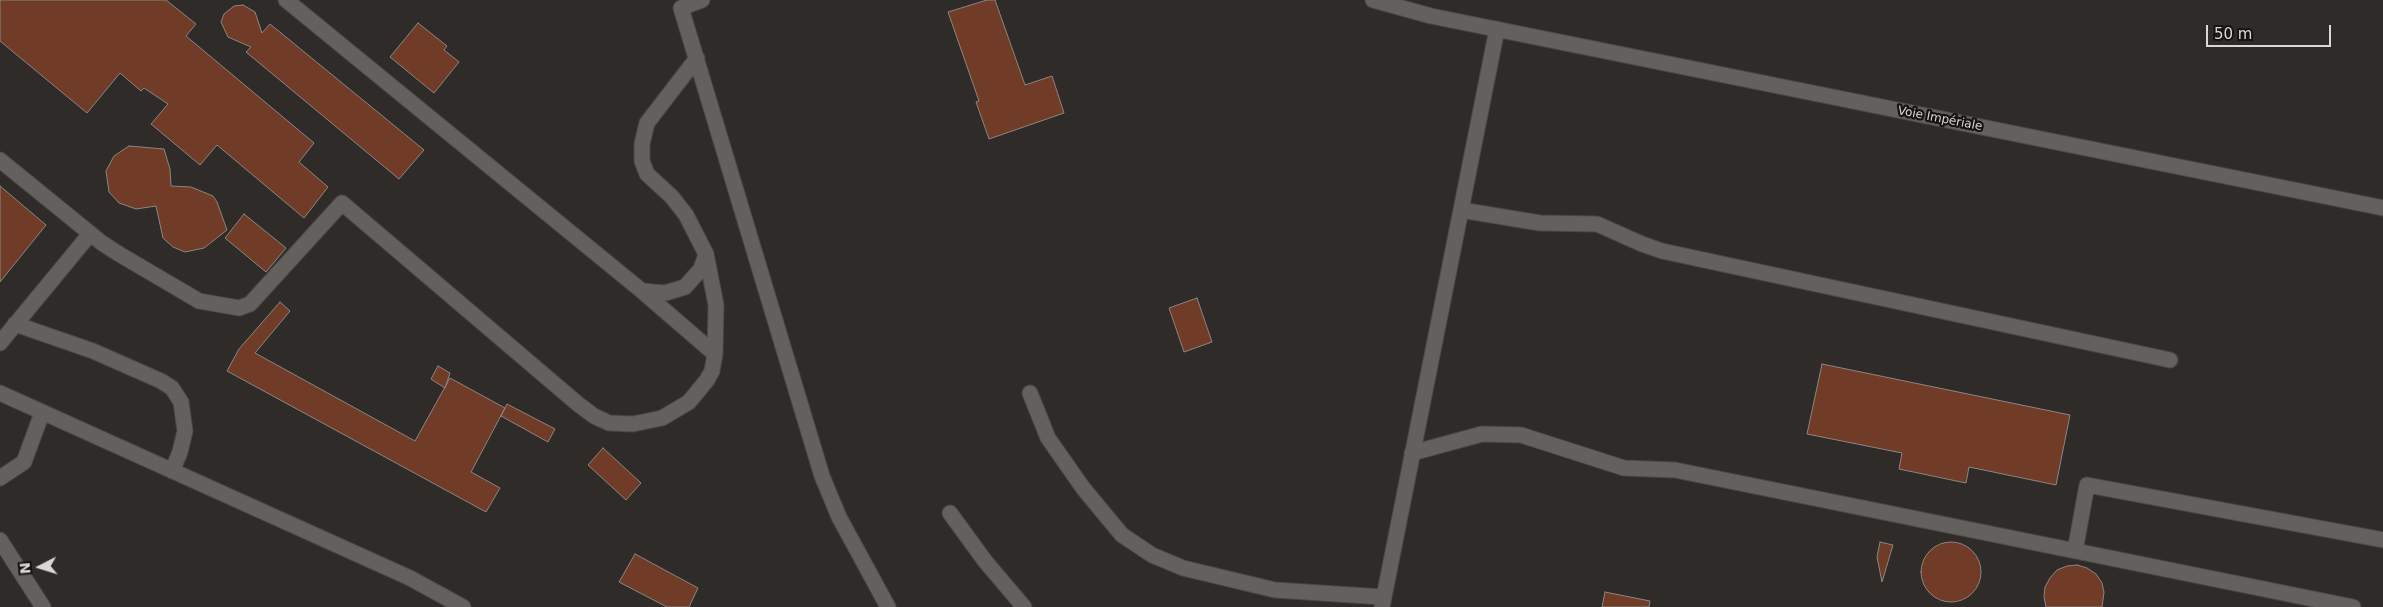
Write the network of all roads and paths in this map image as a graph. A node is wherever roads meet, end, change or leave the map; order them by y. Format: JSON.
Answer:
{"nodes":[{"id":1,"x":286,"y":0,"type":"edge"},
{"id":2,"x":702,"y":0,"type":"edge"},
{"id":3,"x":1373,"y":0,"type":"edge"},
{"id":4,"x":677,"y":4,"type":"edge"},
{"id":5,"x":1497,"y":29,"type":"junction"},
{"id":6,"x":696,"y":58,"type":"junction"},
{"id":7,"x":0,"y":160,"type":"edge"},
{"id":8,"x":2383,"y":208,"type":"edge"},
{"id":9,"x":1461,"y":210,"type":"junction"},
{"id":10,"x":90,"y":234,"type":"junction"},
{"id":11,"x":706,"y":254,"type":"junction"},
{"id":12,"x":642,"y":291,"type":"junction"},
{"id":13,"x":15,"y":324,"type":"junction"},
{"id":14,"x":0,"y":343,"type":"edge"},
{"id":15,"x":715,"y":354,"type":"junction"},
{"id":16,"x":2170,"y":360,"type":"dead end"},
{"id":17,"x":1030,"y":393,"type":"dead end"},
{"id":18,"x":0,"y":394,"type":"edge"},
{"id":19,"x":42,"y":413,"type":"junction"},
{"id":20,"x":1412,"y":453,"type":"junction"},
{"id":21,"x":172,"y":471,"type":"junction"},
{"id":22,"x":0,"y":478,"type":"edge"},
{"id":23,"x":950,"y":513,"type":"dead end"},
{"id":24,"x":0,"y":540,"type":"edge"},
{"id":25,"x":2383,"y":540,"type":"edge"},
{"id":26,"x":2075,"y":551,"type":"junction"},
{"id":27,"x":1382,"y":602,"type":"edge"},
{"id":28,"x":43,"y":607,"type":"edge"},
{"id":29,"x":463,"y":607,"type":"edge"},
{"id":30,"x":888,"y":607,"type":"edge"},
{"id":31,"x":1024,"y":607,"type":"edge"},
{"id":32,"x":2353,"y":607,"type":"edge"}],
"edges":[{"from":1,"to":12,"type":"street"},
{"from":2,"to":4,"type":"street"},
{"from":3,"to":5,"type":"street","name":"Voie Impériale"},
{"from":4,"to":6,"type":"street"},
{"from":5,"to":8,"type":"street","name":"Voie Impériale"},
{"from":5,"to":9,"type":"street"},
{"from":6,"to":11,"type":"street"},
{"from":6,"to":30,"type":"street"},
{"from":7,"to":10,"type":"street"},
{"from":9,"to":16,"type":"street"},
{"from":9,"to":20,"type":"street"},
{"from":10,"to":13,"type":"street"},
{"from":10,"to":15,"type":"street"},
{"from":11,"to":12,"type":"street"},
{"from":11,"to":15,"type":"street"},
{"from":12,"to":15,"type":"street"},
{"from":13,"to":14,"type":"street"},
{"from":13,"to":21,"type":"street"},
{"from":17,"to":27,"type":"street"},
{"from":18,"to":19,"type":"street"},
{"from":19,"to":21,"type":"street"},
{"from":19,"to":22,"type":"street"},
{"from":20,"to":26,"type":"street"},
{"from":20,"to":27,"type":"street"},
{"from":21,"to":29,"type":"street"},
{"from":23,"to":31,"type":"street"},
{"from":24,"to":28,"type":"street"},
{"from":25,"to":26,"type":"street"},
{"from":26,"to":32,"type":"street"}]}
